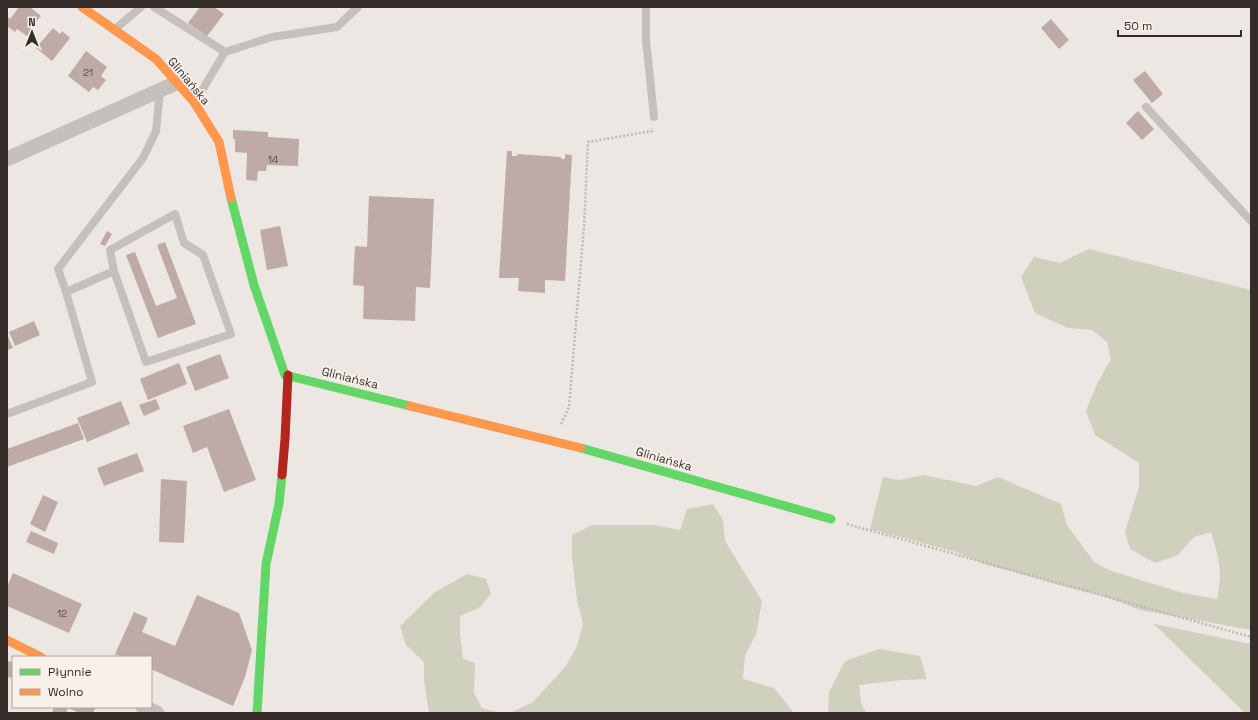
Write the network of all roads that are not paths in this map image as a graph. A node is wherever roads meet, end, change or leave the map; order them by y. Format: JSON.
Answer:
{"nodes":[{"id":1,"x":82,"y":7,"type":"edge"},
{"id":2,"x":141,"y":7,"type":"edge"},
{"id":3,"x":154,"y":7,"type":"edge"},
{"id":4,"x":358,"y":7,"type":"edge"},
{"id":5,"x":646,"y":7,"type":"edge"},
{"id":6,"x":114,"y":30,"type":"junction"},
{"id":7,"x":225,"y":52,"type":"junction"},
{"id":8,"x":176,"y":83,"type":"junction"},
{"id":9,"x":160,"y":90,"type":"junction"},
{"id":10,"x":194,"y":102,"type":"junction"},
{"id":11,"x":1146,"y":107,"type":"dead end"},
{"id":12,"x":654,"y":117,"type":"road end"},
{"id":13,"x":7,"y":159,"type":"edge"},
{"id":14,"x":1251,"y":221,"type":"edge"},
{"id":15,"x":114,"y":271,"type":"junction"},
{"id":16,"x":66,"y":292,"type":"junction"},
{"id":17,"x":288,"y":375,"type":"junction"},
{"id":18,"x":7,"y":414,"type":"edge"},
{"id":19,"x":830,"y":520,"type":"road end"},
{"id":20,"x":7,"y":640,"type":"edge"},
{"id":21,"x":39,"y":656,"type":"edge"},
{"id":22,"x":145,"y":708,"type":"edge"},
{"id":23,"x":157,"y":713,"type":"edge"},
{"id":24,"x":257,"y":713,"type":"edge"}],
"edges":[{"from":1,"to":6,"type":"street","name":"Gliniańska"},
{"from":2,"to":6,"type":"lane"},
{"from":3,"to":7,"type":"lane"},
{"from":4,"to":7,"type":"lane"},
{"from":5,"to":12,"type":"lane"},
{"from":6,"to":8,"type":"street","name":"Gliniańska"},
{"from":7,"to":10,"type":"lane"},
{"from":8,"to":9,"type":"street"},
{"from":8,"to":10,"type":"street","name":"Gliniańska"},
{"from":9,"to":13,"type":"street"},
{"from":9,"to":16,"type":"lane"},
{"from":10,"to":17,"type":"street","name":"Gliniańska"},
{"from":11,"to":14,"type":"lane"},
{"from":15,"to":15,"type":"lane"},
{"from":15,"to":16,"type":"lane"},
{"from":16,"to":18,"type":"lane"},
{"from":17,"to":19,"type":"street","name":"Gliniańska"},
{"from":17,"to":24,"type":"street"},
{"from":20,"to":21,"type":"street"},
{"from":22,"to":23,"type":"street"}]}
